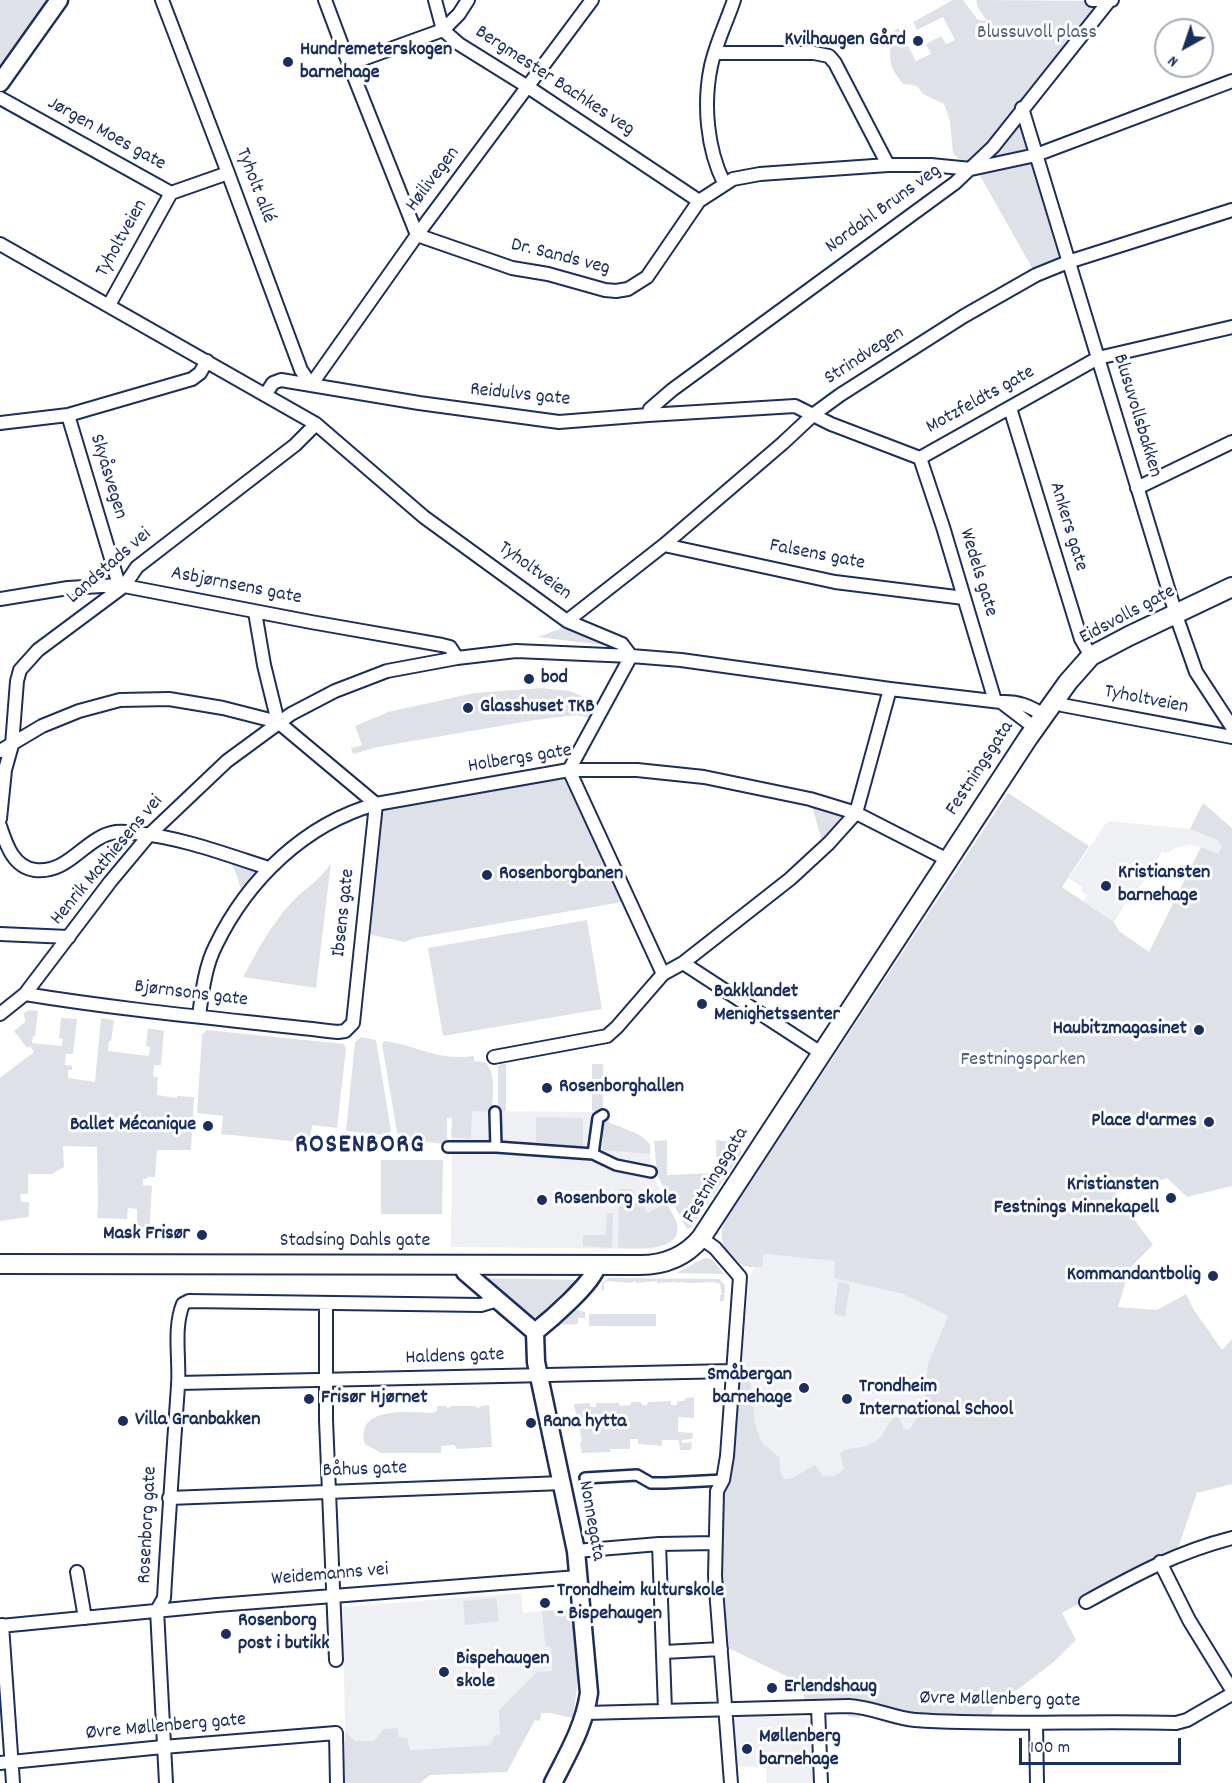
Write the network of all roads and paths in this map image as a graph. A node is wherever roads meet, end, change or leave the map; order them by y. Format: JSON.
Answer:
{"nodes":[{"id":1,"x":58,"y":0,"type":"edge"},
{"id":2,"x":162,"y":0,"type":"edge"},
{"id":3,"x":326,"y":0,"type":"edge"},
{"id":4,"x":435,"y":0,"type":"edge"},
{"id":5,"x":468,"y":0,"type":"edge"},
{"id":6,"x":592,"y":0,"type":"edge"},
{"id":7,"x":734,"y":0,"type":"edge"},
{"id":8,"x":1092,"y":0,"type":"edge"},
{"id":9,"x":1110,"y":1,"type":"edge"},
{"id":10,"x":443,"y":30,"type":"junction"},
{"id":11,"x":715,"y":53,"type":"junction"},
{"id":12,"x":349,"y":64,"type":"junction"},
{"id":13,"x":1232,"y":81,"type":"edge"},
{"id":14,"x":0,"y":83,"type":"edge"},
{"id":15,"x":528,"y":87,"type":"junction"},
{"id":16,"x":0,"y":98,"type":"edge"},
{"id":17,"x":1022,"y":108,"type":"junction"},
{"id":18,"x":1036,"y":155,"type":"junction"},
{"id":19,"x":888,"y":165,"type":"junction"},
{"id":20,"x":971,"y":169,"type":"junction"},
{"id":21,"x":228,"y":173,"type":"junction"},
{"id":22,"x":724,"y":183,"type":"junction"},
{"id":23,"x":171,"y":193,"type":"junction"},
{"id":24,"x":699,"y":201,"type":"junction"},
{"id":25,"x":1232,"y":210,"type":"edge"},
{"id":26,"x":417,"y":235,"type":"junction"},
{"id":27,"x":0,"y":244,"type":"edge"},
{"id":28,"x":1067,"y":257,"type":"junction"},
{"id":29,"x":109,"y":305,"type":"junction"},
{"id":30,"x":1232,"y":327,"type":"edge"},
{"id":31,"x":1098,"y":358,"type":"junction"},
{"id":32,"x":207,"y":361,"type":"junction"},
{"id":33,"x":311,"y":385,"type":"junction"},
{"id":34,"x":265,"y":395,"type":"junction"},
{"id":35,"x":1010,"y":408,"type":"junction"},
{"id":36,"x":814,"y":414,"type":"junction"},
{"id":37,"x":68,"y":415,"type":"junction"},
{"id":38,"x":648,"y":415,"type":"junction"},
{"id":39,"x":0,"y":423,"type":"edge"},
{"id":40,"x":316,"y":424,"type":"junction"},
{"id":41,"x":1232,"y":442,"type":"edge"},
{"id":42,"x":920,"y":458,"type":"junction"},
{"id":43,"x":1137,"y":488,"type":"junction"},
{"id":44,"x":664,"y":545,"type":"junction"},
{"id":45,"x":122,"y":586,"type":"junction"},
{"id":46,"x":1232,"y":588,"type":"edge"},
{"id":47,"x":964,"y":598,"type":"junction"},
{"id":48,"x":0,"y":599,"type":"edge"},
{"id":49,"x":255,"y":612,"type":"junction"},
{"id":50,"x":1176,"y":614,"type":"junction"},
{"id":51,"x":567,"y":621,"type":"junction"},
{"id":52,"x":630,"y":656,"type":"junction"},
{"id":53,"x":1091,"y":656,"type":"junction"},
{"id":54,"x":457,"y":658,"type":"junction"},
{"id":55,"x":890,"y":689,"type":"junction"},
{"id":56,"x":998,"y":702,"type":"junction"},
{"id":57,"x":1044,"y":714,"type":"junction"},
{"id":58,"x":278,"y":722,"type":"junction"},
{"id":59,"x":1232,"y":727,"type":"edge"},
{"id":60,"x":1232,"y":737,"type":"edge"},
{"id":61,"x":12,"y":745,"type":"junction"},
{"id":62,"x":0,"y":751,"type":"edge"},
{"id":63,"x":569,"y":770,"type":"junction"},
{"id":64,"x":376,"y":804,"type":"junction"},
{"id":65,"x":856,"y":813,"type":"junction"},
{"id":66,"x":0,"y":819,"type":"edge"},
{"id":67,"x":0,"y":826,"type":"edge"},
{"id":68,"x":150,"y":834,"type":"junction"},
{"id":69,"x":948,"y":860,"type":"junction"},
{"id":70,"x":268,"y":868,"type":"junction"},
{"id":71,"x":0,"y":934,"type":"edge"},
{"id":72,"x":69,"y":937,"type":"junction"},
{"id":73,"x":683,"y":963,"type":"junction"},
{"id":74,"x":663,"y":974,"type":"junction"},
{"id":75,"x":25,"y":994,"type":"junction"},
{"id":76,"x":0,"y":1014,"type":"edge"},
{"id":77,"x":199,"y":1016,"type":"junction"},
{"id":78,"x":351,"y":1026,"type":"joint"},
{"id":79,"x":821,"y":1053,"type":"junction"},
{"id":80,"x":494,"y":1056,"type":"dead end"},
{"id":81,"x":495,"y":1112,"type":"dead end"},
{"id":82,"x":603,"y":1115,"type":"dead end"},
{"id":83,"x":448,"y":1147,"type":"dead end"},
{"id":84,"x":496,"y":1147,"type":"junction"},
{"id":85,"x":593,"y":1154,"type":"junction"},
{"id":86,"x":616,"y":1165,"type":"junction"},
{"id":87,"x":651,"y":1172,"type":"dead end"},
{"id":88,"x":616,"y":1176,"type":"dead end"},
{"id":89,"x":701,"y":1238,"type":"junction"},
{"id":90,"x":0,"y":1264,"type":"edge"},
{"id":91,"x":463,"y":1265,"type":"junction"},
{"id":92,"x":597,"y":1266,"type":"junction"},
{"id":93,"x":498,"y":1300,"type":"junction"},
{"id":94,"x":326,"y":1305,"type":"junction"},
{"id":95,"x":535,"y":1332,"type":"junction"},
{"id":96,"x":732,"y":1371,"type":"junction"},
{"id":97,"x":538,"y":1375,"type":"junction"},
{"id":98,"x":326,"y":1381,"type":"junction"},
{"id":99,"x":178,"y":1383,"type":"junction"},
{"id":100,"x":585,"y":1478,"type":"dead end"},
{"id":101,"x":723,"y":1480,"type":"junction"},
{"id":102,"x":562,"y":1483,"type":"junction"},
{"id":103,"x":329,"y":1492,"type":"junction"},
{"id":104,"x":169,"y":1498,"type":"junction"},
{"id":105,"x":1232,"y":1538,"type":"edge"},
{"id":106,"x":715,"y":1543,"type":"junction"},
{"id":107,"x":659,"y":1544,"type":"junction"},
{"id":108,"x":576,"y":1551,"type":"junction"},
{"id":109,"x":1160,"y":1562,"type":"junction"},
{"id":110,"x":77,"y":1572,"type":"dead end"},
{"id":111,"x":578,"y":1577,"type":"junction"},
{"id":112,"x":332,"y":1596,"type":"junction"},
{"id":113,"x":1086,"y":1602,"type":"dead end"},
{"id":114,"x":158,"y":1610,"type":"junction"},
{"id":115,"x":85,"y":1618,"type":"junction"},
{"id":116,"x":1,"y":1625,"type":"edge"},
{"id":117,"x":721,"y":1649,"type":"junction"},
{"id":118,"x":664,"y":1652,"type":"junction"},
{"id":119,"x":336,"y":1660,"type":"dead end"},
{"id":120,"x":1231,"y":1686,"type":"edge"},
{"id":121,"x":818,"y":1707,"type":"junction"},
{"id":122,"x":665,"y":1710,"type":"junction"},
{"id":123,"x":726,"y":1710,"type":"junction"},
{"id":124,"x":586,"y":1713,"type":"junction"},
{"id":125,"x":1036,"y":1723,"type":"junction"},
{"id":126,"x":163,"y":1747,"type":"junction"},
{"id":127,"x":6,"y":1763,"type":"edge"},
{"id":128,"x":13,"y":1783,"type":"edge"},
{"id":129,"x":166,"y":1783,"type":"edge"},
{"id":130,"x":337,"y":1783,"type":"edge"},
{"id":131,"x":553,"y":1783,"type":"edge"},
{"id":132,"x":731,"y":1783,"type":"edge"},
{"id":133,"x":821,"y":1783,"type":"edge"},
{"id":134,"x":1037,"y":1783,"type":"edge"}],
"edges":[{"from":1,"to":14,"type":"street"},
{"from":2,"to":21,"type":"street","name":"Tyholt allé"},
{"from":3,"to":12,"type":"street"},
{"from":4,"to":10,"type":"street"},
{"from":5,"to":10,"type":"street"},
{"from":6,"to":15,"type":"street","name":"Høilivegen"},
{"from":7,"to":11,"type":"street"},
{"from":8,"to":9,"type":"street"},
{"from":9,"to":17,"type":"street","name":"Nordahl Bruns veg"},
{"from":10,"to":12,"type":"street","name":"Bergmester Bachkes veg"},
{"from":10,"to":15,"type":"street","name":"Bergmester Bachkes veg"},
{"from":11,"to":19,"type":"street"},
{"from":11,"to":22,"type":"street"},
{"from":12,"to":26,"type":"street"},
{"from":13,"to":18,"type":"street"},
{"from":15,"to":24,"type":"street","name":"Bergmester Bachkes veg"},
{"from":15,"to":26,"type":"street","name":"Høilivegen"},
{"from":16,"to":23,"type":"street","name":"Jørgen Moes gate"},
{"from":17,"to":18,"type":"street","name":"Blusuvollsbakken"},
{"from":17,"to":20,"type":"street","name":"Nordahl Bruns veg"},
{"from":18,"to":20,"type":"street"},
{"from":18,"to":28,"type":"street","name":"Blusuvollsbakken"},
{"from":19,"to":20,"type":"street","name":"Dr. Sands veg"},
{"from":19,"to":22,"type":"street","name":"Dr. Sands veg"},
{"from":20,"to":38,"type":"street","name":"Nordahl Bruns veg"},
{"from":21,"to":23,"type":"street","name":"Jørgen Moes gate"},
{"from":21,"to":33,"type":"street","name":"Tyholt allé"},
{"from":22,"to":24,"type":"street","name":"Dr. Sands veg"},
{"from":23,"to":29,"type":"street","name":"Tyholtveien"},
{"from":24,"to":26,"type":"street","name":"Dr. Sands veg"},
{"from":25,"to":28,"type":"street","name":"Strindvegen"},
{"from":26,"to":33,"type":"street","name":"Høilivegen"},
{"from":27,"to":29,"type":"street","name":"Tyholtveien"},
{"from":28,"to":31,"type":"street","name":"Blusuvollsbakken"},
{"from":28,"to":36,"type":"street","name":"Strindvegen"},
{"from":29,"to":32,"type":"street","name":"Tyholtveien"},
{"from":30,"to":31,"type":"street","name":"Motzfeldts gate"},
{"from":31,"to":35,"type":"street","name":"Motzfeldts gate"},
{"from":31,"to":43,"type":"street","name":"Blusuvollsbakken"},
{"from":32,"to":34,"type":"street","name":"Tyholtveien"},
{"from":32,"to":37,"type":"street","name":"Skyåsvegen"},
{"from":33,"to":34,"type":"street","name":"Reidulvs gate"},
{"from":33,"to":38,"type":"street","name":"Reidulvs gate"},
{"from":34,"to":40,"type":"street","name":"Tyholtveien"},
{"from":35,"to":42,"type":"street","name":"Motzfeldts gate"},
{"from":35,"to":53,"type":"street","name":"Ankers gate"},
{"from":36,"to":38,"type":"street","name":"Reidulvs gate"},
{"from":36,"to":42,"type":"street","name":"Motzfeldts gate"},
{"from":36,"to":44,"type":"street","name":"Strindvegen"},
{"from":37,"to":39,"type":"street","name":"Skyåsvegen"},
{"from":37,"to":45,"type":"street","name":"Skyåsvegen"},
{"from":40,"to":45,"type":"street","name":"Landstads vei"},
{"from":40,"to":51,"type":"street","name":"Tyholtveien"},
{"from":41,"to":43,"type":"street"},
{"from":42,"to":47,"type":"street","name":"Wedels gate"},
{"from":43,"to":50,"type":"street","name":"Blusuvollsbakken"},
{"from":44,"to":47,"type":"street","name":"Falsens gate"},
{"from":44,"to":51,"type":"street","name":"Strindvegen"},
{"from":45,"to":48,"type":"street","name":"Asbjørnsens gate"},
{"from":45,"to":49,"type":"street","name":"Asbjørnsens gate"},
{"from":45,"to":61,"type":"street","name":"Landstads vei"},
{"from":46,"to":50,"type":"main road","name":"Eidsvolls gate"},
{"from":47,"to":56,"type":"street","name":"Wedels gate"},
{"from":49,"to":54,"type":"street","name":"Asbjørnsens gate"},
{"from":49,"to":58,"type":"street"},
{"from":50,"to":53,"type":"main road","name":"Eidsvolls gate"},
{"from":50,"to":59,"type":"street","name":"Blusuvollsbakken"},
{"from":51,"to":52,"type":"street","name":"Tyholtveien"},
{"from":52,"to":54,"type":"street","name":"Henrik Mathiesens vei"},
{"from":52,"to":55,"type":"street"},
{"from":52,"to":63,"type":"street"},
{"from":53,"to":57,"type":"main road","name":"Eidsvolls gate"},
{"from":54,"to":58,"type":"street","name":"Henrik Mathiesens vei"},
{"from":55,"to":56,"type":"street"},
{"from":55,"to":65,"type":"street"},
{"from":56,"to":57,"type":"street","name":"Tyholtveien"},
{"from":57,"to":60,"type":"street","name":"Tyholtveien"},
{"from":57,"to":69,"type":"main road","name":"Festningsgata"},
{"from":58,"to":61,"type":"street"},
{"from":58,"to":64,"type":"street"},
{"from":58,"to":68,"type":"street","name":"Henrik Mathiesens vei"},
{"from":61,"to":62,"type":"street"},
{"from":61,"to":66,"type":"street","name":"Landstads vei"},
{"from":63,"to":64,"type":"street","name":"Holbergs gate"},
{"from":63,"to":65,"type":"street","name":"Holbergs gate"},
{"from":63,"to":74,"type":"street"},
{"from":64,"to":70,"type":"street","name":"Holbergs gate"},
{"from":64,"to":78,"type":"street","name":"Ibsens gate"},
{"from":65,"to":69,"type":"street","name":"Holbergs gate"},
{"from":65,"to":73,"type":"street"},
{"from":67,"to":68,"type":"street"},
{"from":68,"to":70,"type":"street"},
{"from":68,"to":72,"type":"street","name":"Henrik Mathiesens vei"},
{"from":69,"to":79,"type":"main road","name":"Festningsgata"},
{"from":70,"to":77,"type":"street","name":"Holbergs gate"},
{"from":71,"to":72,"type":"street"},
{"from":72,"to":75,"type":"street","name":"Henrik Mathiesens vei"},
{"from":73,"to":74,"type":"street"},
{"from":73,"to":79,"type":"street"},
{"from":74,"to":80,"type":"street"},
{"from":75,"to":76,"type":"street","name":"Henrik Mathiesens vei"},
{"from":75,"to":77,"type":"street","name":"Bjørnsons gate"},
{"from":77,"to":78,"type":"street","name":"Bjørnsons gate"},
{"from":79,"to":89,"type":"main road","name":"Festningsgata"},
{"from":81,"to":84,"type":"street"},
{"from":82,"to":85,"type":"street"},
{"from":83,"to":84,"type":"street"},
{"from":84,"to":85,"type":"street"},
{"from":85,"to":86,"type":"street"},
{"from":86,"to":87,"type":"street"},
{"from":86,"to":88,"type":"street"},
{"from":89,"to":92,"type":"main road","name":"Stadsing Dahls gate"},
{"from":89,"to":96,"type":"street","name":"Festningsgata"},
{"from":90,"to":91,"type":"main road","name":"Stadsing Dahls gate"},
{"from":91,"to":92,"type":"main road","name":"Stadsing Dahls gate"},
{"from":91,"to":93,"type":"street"},
{"from":92,"to":95,"type":"street"},
{"from":93,"to":94,"type":"street"},
{"from":93,"to":95,"type":"street"},
{"from":94,"to":98,"type":"street"},
{"from":94,"to":99,"type":"street","name":"Rosenborg gate"},
{"from":95,"to":97,"type":"street","name":"Nonnegata"},
{"from":96,"to":97,"type":"street","name":"Haldens gate"},
{"from":96,"to":101,"type":"street","name":"Festningsgata"},
{"from":97,"to":98,"type":"street","name":"Haldens gate"},
{"from":97,"to":102,"type":"street","name":"Nonnegata"},
{"from":98,"to":99,"type":"street","name":"Haldens gate"},
{"from":98,"to":103,"type":"street"},
{"from":99,"to":104,"type":"street","name":"Rosenborg gate"},
{"from":100,"to":101,"type":"street"},
{"from":101,"to":106,"type":"street","name":"Festningsgata"},
{"from":102,"to":103,"type":"street","name":"Båhus gate"},
{"from":102,"to":108,"type":"street","name":"Nonnegata"},
{"from":103,"to":104,"type":"street","name":"Båhus gate"},
{"from":103,"to":112,"type":"street"},
{"from":104,"to":114,"type":"street","name":"Rosenborg gate"},
{"from":105,"to":109,"type":"street"},
{"from":106,"to":107,"type":"street"},
{"from":106,"to":117,"type":"street","name":"Festningsgata"},
{"from":107,"to":108,"type":"street"},
{"from":107,"to":118,"type":"street"},
{"from":108,"to":111,"type":"street","name":"Nonnegata"},
{"from":109,"to":113,"type":"street"},
{"from":109,"to":120,"type":"street"},
{"from":110,"to":115,"type":"street"},
{"from":111,"to":112,"type":"street","name":"Weidemanns vei"},
{"from":111,"to":124,"type":"street","name":"Nonnegata"},
{"from":112,"to":114,"type":"street","name":"Weidemanns vei"},
{"from":112,"to":119,"type":"street"},
{"from":114,"to":115,"type":"street","name":"Weidemanns vei"},
{"from":114,"to":126,"type":"street","name":"Rosenborg gate"},
{"from":115,"to":116,"type":"street","name":"Weidemanns vei"},
{"from":116,"to":127,"type":"street"},
{"from":117,"to":118,"type":"street"},
{"from":117,"to":123,"type":"street","name":"Festningsgata"},
{"from":118,"to":122,"type":"street"},
{"from":120,"to":125,"type":"street","name":"Øvre Møllenberg gate"},
{"from":121,"to":123,"type":"street","name":"Øvre Møllenberg gate"},
{"from":121,"to":125,"type":"street","name":"Øvre Møllenberg gate"},
{"from":121,"to":133,"type":"street"},
{"from":122,"to":123,"type":"street","name":"Øvre Møllenberg gate"},
{"from":122,"to":124,"type":"street","name":"Øvre Møllenberg gate"},
{"from":123,"to":132,"type":"street"},
{"from":124,"to":131,"type":"street","name":"Nonnegata"},
{"from":125,"to":134,"type":"street"},
{"from":126,"to":127,"type":"street","name":"Øvre Møllenberg gate"},
{"from":126,"to":129,"type":"street","name":"Rosenborg gate"},
{"from":126,"to":130,"type":"street","name":"Øvre Møllenberg gate"},
{"from":127,"to":128,"type":"street"}]}
